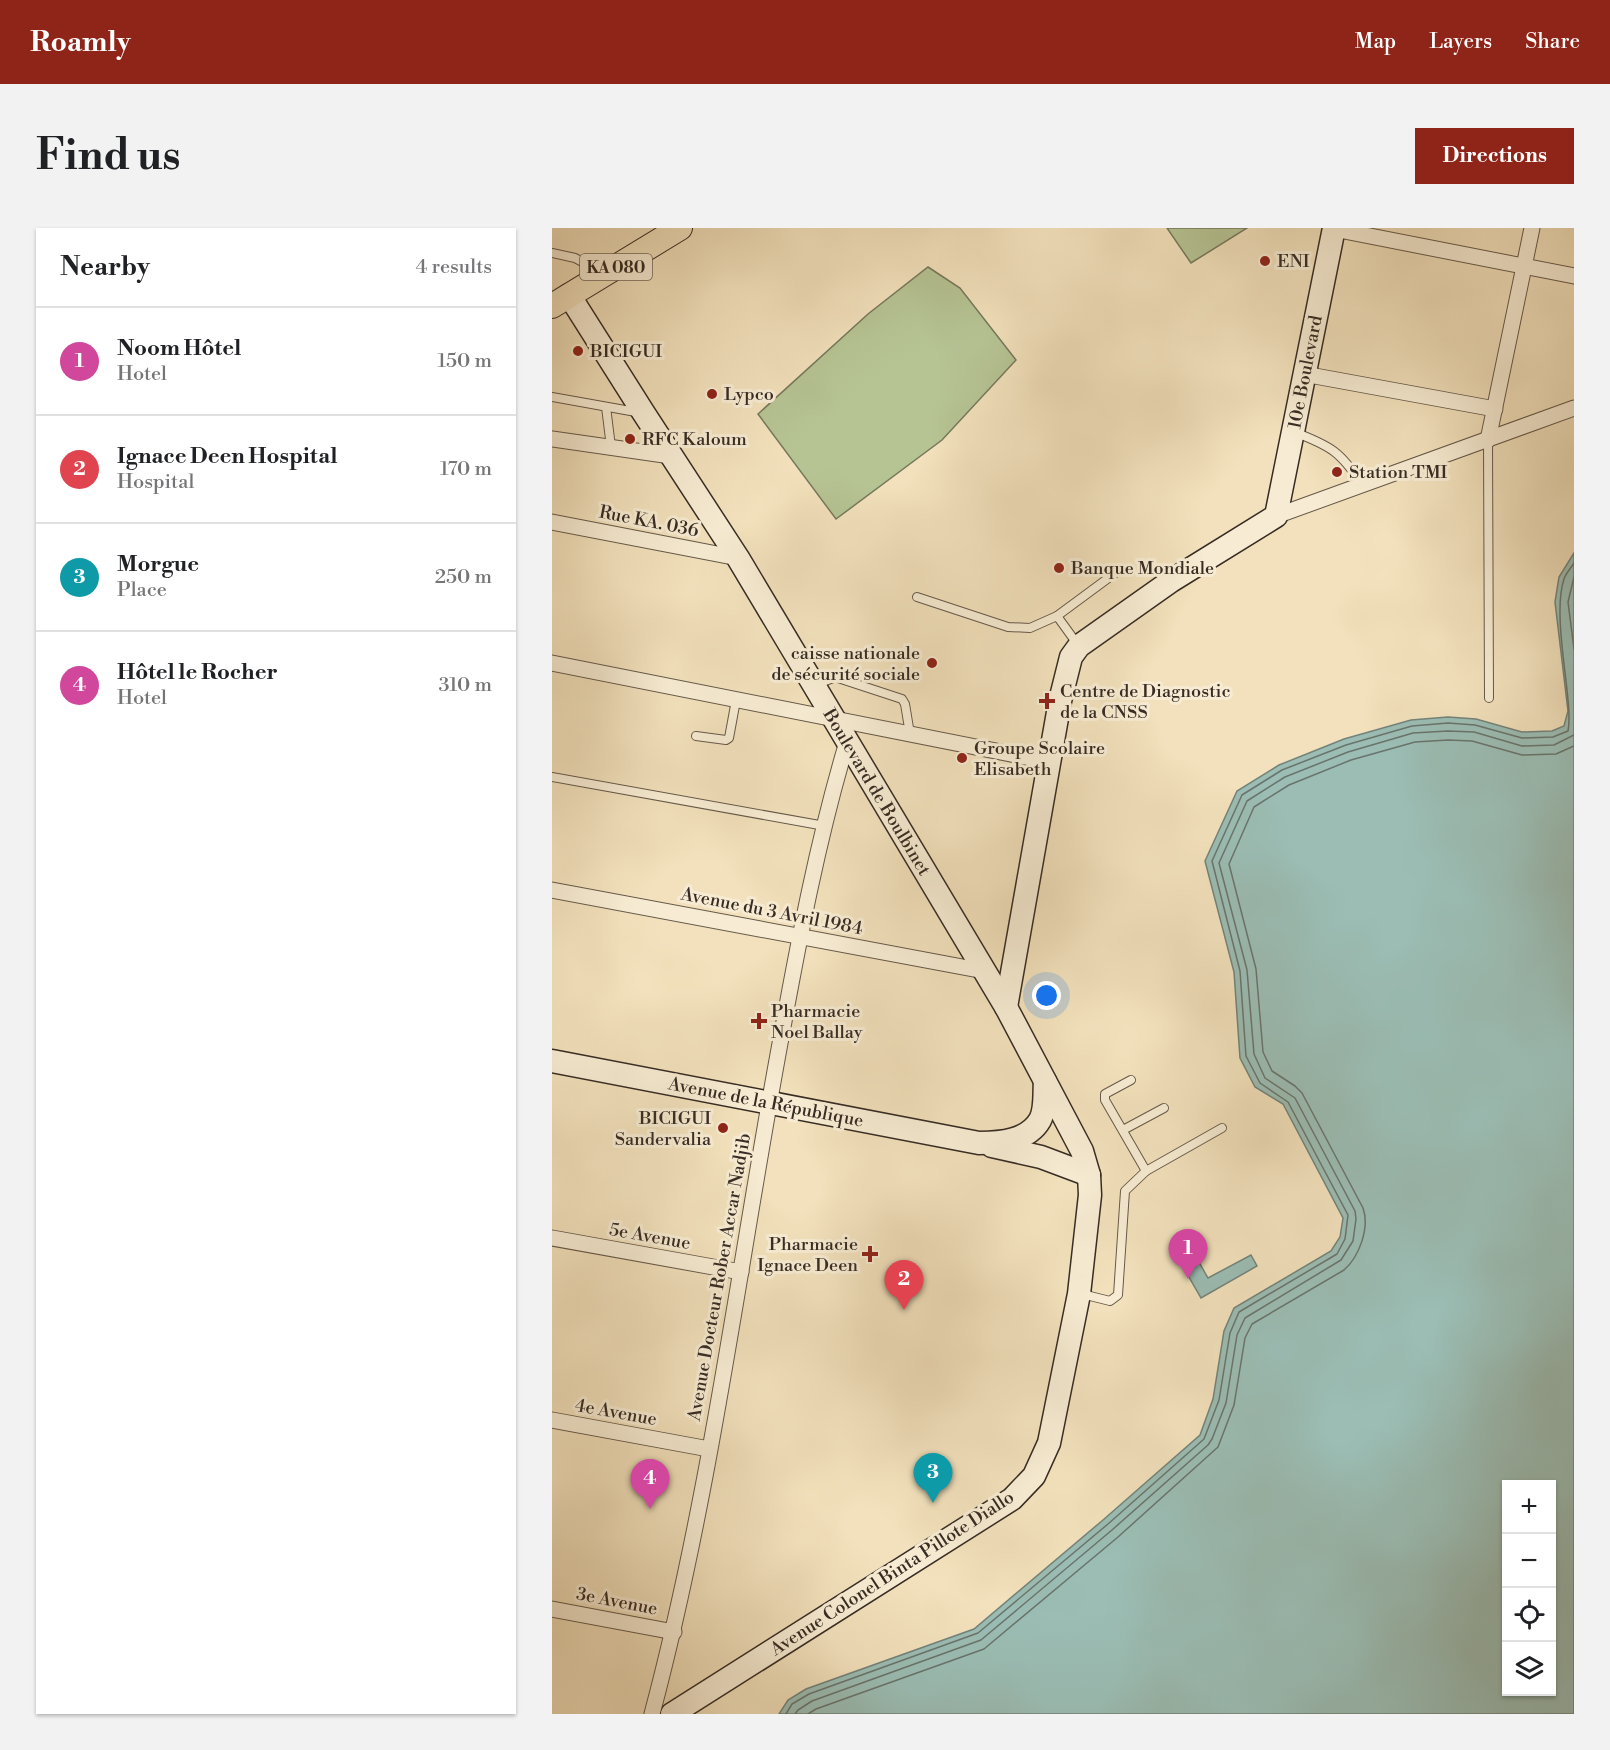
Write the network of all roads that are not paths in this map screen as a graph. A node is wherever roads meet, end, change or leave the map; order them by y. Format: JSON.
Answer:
{"nodes":[{"id":1,"x":680,"y":228,"type":"edge"},
{"id":2,"x":1334,"y":228,"type":"edge"},
{"id":3,"x":1532,"y":228,"type":"edge"},
{"id":4,"x":552,"y":253,"type":"edge"},
{"id":5,"x":1524,"y":266,"type":"junction"},
{"id":6,"x":605,"y":274,"type":"junction"},
{"id":7,"x":1574,"y":276,"type":"edge"},
{"id":8,"x":561,"y":300,"type":"edge"},
{"id":9,"x":1304,"y":374,"type":"junction"},
{"id":10,"x":552,"y":397,"type":"edge"},
{"id":11,"x":606,"y":407,"type":"junction"},
{"id":12,"x":1574,"y":408,"type":"edge"},
{"id":13,"x":1495,"y":409,"type":"junction"},
{"id":14,"x":643,"y":412,"type":"junction"},
{"id":15,"x":1293,"y":432,"type":"junction"},
{"id":16,"x":552,"y":439,"type":"edge"},
{"id":17,"x":1488,"y":440,"type":"junction"},
{"id":18,"x":611,"y":448,"type":"junction"},
{"id":19,"x":671,"y":456,"type":"junction"},
{"id":20,"x":1363,"y":486,"type":"junction"},
{"id":21,"x":1276,"y":516,"type":"junction"},
{"id":22,"x":552,"y":522,"type":"edge"},
{"id":23,"x":738,"y":558,"type":"junction"},
{"id":24,"x":1122,"y":568,"type":"dead end"},
{"id":25,"x":917,"y":597,"type":"dead end"},
{"id":26,"x":1057,"y":616,"type":"junction"},
{"id":27,"x":1079,"y":646,"type":"junction"},
{"id":28,"x":552,"y":663,"type":"edge"},
{"id":29,"x":814,"y":686,"type":"junction"},
{"id":30,"x":1489,"y":699,"type":"dead end"},
{"id":31,"x":736,"y":700,"type":"junction"},
{"id":32,"x":834,"y":719,"type":"junction"},
{"id":33,"x":910,"y":734,"type":"junction"},
{"id":34,"x":696,"y":736,"type":"dead end"},
{"id":35,"x":847,"y":742,"type":"junction"},
{"id":36,"x":1051,"y":762,"type":"junction"},
{"id":37,"x":552,"y":777,"type":"edge"},
{"id":38,"x":825,"y":826,"type":"junction"},
{"id":39,"x":552,"y":890,"type":"edge"},
{"id":40,"x":800,"y":936,"type":"junction"},
{"id":41,"x":984,"y":971,"type":"junction"},
{"id":42,"x":1006,"y":1007,"type":"junction"},
{"id":43,"x":552,"y":1061,"type":"edge"},
{"id":44,"x":1045,"y":1080,"type":"junction"},
{"id":45,"x":1131,"y":1080,"type":"dead end"},
{"id":46,"x":769,"y":1102,"type":"junction"},
{"id":47,"x":1164,"y":1108,"type":"dead end"},
{"id":48,"x":1222,"y":1128,"type":"dead end"},
{"id":49,"x":1123,"y":1130,"type":"junction"},
{"id":50,"x":979,"y":1143,"type":"junction"},
{"id":51,"x":1146,"y":1171,"type":"junction"},
{"id":52,"x":1089,"y":1175,"type":"junction"},
{"id":53,"x":552,"y":1238,"type":"edge"},
{"id":54,"x":741,"y":1272,"type":"junction"},
{"id":55,"x":1079,"y":1294,"type":"junction"},
{"id":56,"x":552,"y":1420,"type":"edge"},
{"id":57,"x":709,"y":1449,"type":"junction"},
{"id":58,"x":552,"y":1609,"type":"edge"},
{"id":59,"x":674,"y":1632,"type":"junction"},
{"id":60,"x":652,"y":1714,"type":"edge"},
{"id":61,"x":672,"y":1714,"type":"edge"}],
"edges":[{"from":1,"to":6,"type":"main road","number":"KA 080"},
{"from":2,"to":5,"type":"street"},
{"from":2,"to":9,"type":"main road","name":"10e Boulevard"},
{"from":3,"to":5,"type":"street"},
{"from":4,"to":6,"type":"lane"},
{"from":5,"to":7,"type":"street"},
{"from":5,"to":13,"type":"street"},
{"from":6,"to":8,"type":"main road","number":"KA 080"},
{"from":8,"to":14,"type":"main road","name":"Boulevard de Boulbinet"},
{"from":9,"to":13,"type":"street"},
{"from":9,"to":15,"type":"main road","name":"10e Boulevard"},
{"from":10,"to":11,"type":"lane"},
{"from":11,"to":14,"type":"lane"},
{"from":11,"to":18,"type":"lane"},
{"from":12,"to":17,"type":"street"},
{"from":13,"to":17,"type":"street"},
{"from":14,"to":19,"type":"main road","name":"Boulevard de Boulbinet"},
{"from":15,"to":20,"type":"lane"},
{"from":15,"to":21,"type":"main road","name":"10e Boulevard"},
{"from":16,"to":18,"type":"street"},
{"from":17,"to":20,"type":"street"},
{"from":17,"to":30,"type":"lane"},
{"from":18,"to":19,"type":"street"},
{"from":19,"to":23,"type":"main road","name":"Boulevard de Boulbinet"},
{"from":20,"to":21,"type":"street"},
{"from":21,"to":27,"type":"main road"},
{"from":22,"to":23,"type":"street","name":"Rue KA. 036"},
{"from":23,"to":29,"type":"main road","name":"Boulevard de Boulbinet"},
{"from":24,"to":26,"type":"lane"},
{"from":25,"to":26,"type":"lane"},
{"from":26,"to":27,"type":"lane"},
{"from":27,"to":36,"type":"main road"},
{"from":28,"to":31,"type":"street"},
{"from":29,"to":32,"type":"main road","name":"Boulevard de Boulbinet"},
{"from":29,"to":33,"type":"lane"},
{"from":31,"to":32,"type":"street"},
{"from":31,"to":34,"type":"lane"},
{"from":32,"to":33,"type":"street"},
{"from":32,"to":35,"type":"main road","name":"Boulevard de Boulbinet"},
{"from":33,"to":36,"type":"street"},
{"from":35,"to":38,"type":"street","name":"Avenue Docteur Rober Accar Nadjib"},
{"from":35,"to":41,"type":"main road","name":"Boulevard de Boulbinet"},
{"from":36,"to":42,"type":"main road"},
{"from":37,"to":38,"type":"lane"},
{"from":38,"to":40,"type":"street","name":"Avenue Docteur Rober Accar Nadjib"},
{"from":39,"to":40,"type":"street","name":"Avenue du 3 Avril 1984"},
{"from":40,"to":41,"type":"street","name":"Avenue du 3 Avril 1984"},
{"from":40,"to":46,"type":"street","name":"Avenue Docteur Rober Accar Nadjib"},
{"from":41,"to":42,"type":"main road","name":"Boulevard de Boulbinet"},
{"from":42,"to":44,"type":"main road","name":"Boulevard de Boulbinet"},
{"from":43,"to":46,"type":"main road","name":"Avenue de la République"},
{"from":44,"to":50,"type":"main road","name":"Avenue de la République"},
{"from":44,"to":52,"type":"main road","name":"Avenue Colonel Binta Pillote Diallo"},
{"from":45,"to":49,"type":"lane"},
{"from":46,"to":50,"type":"main road","name":"Avenue de la République"},
{"from":46,"to":54,"type":"street","name":"Avenue Docteur Rober Accar Nadjib"},
{"from":47,"to":49,"type":"lane"},
{"from":48,"to":51,"type":"lane"},
{"from":49,"to":51,"type":"lane"},
{"from":50,"to":52,"type":"main road","name":"Avenue de la République"},
{"from":51,"to":55,"type":"lane"},
{"from":52,"to":55,"type":"main road","name":"Avenue Colonel Binta Pillote Diallo"},
{"from":53,"to":54,"type":"street","name":"5e Avenue"},
{"from":54,"to":57,"type":"street","name":"Avenue Docteur Rober Accar Nadjib"},
{"from":55,"to":61,"type":"main road","name":"Avenue Colonel Binta Pillote Diallo"},
{"from":56,"to":57,"type":"street","name":"4e Avenue"},
{"from":57,"to":59,"type":"street","name":"Avenue Docteur Rober Accar Nadjib"},
{"from":58,"to":59,"type":"street","name":"3e Avenue"},
{"from":59,"to":60,"type":"street","name":"Avenue Docteur Rober Accar Nadjib"}]}
